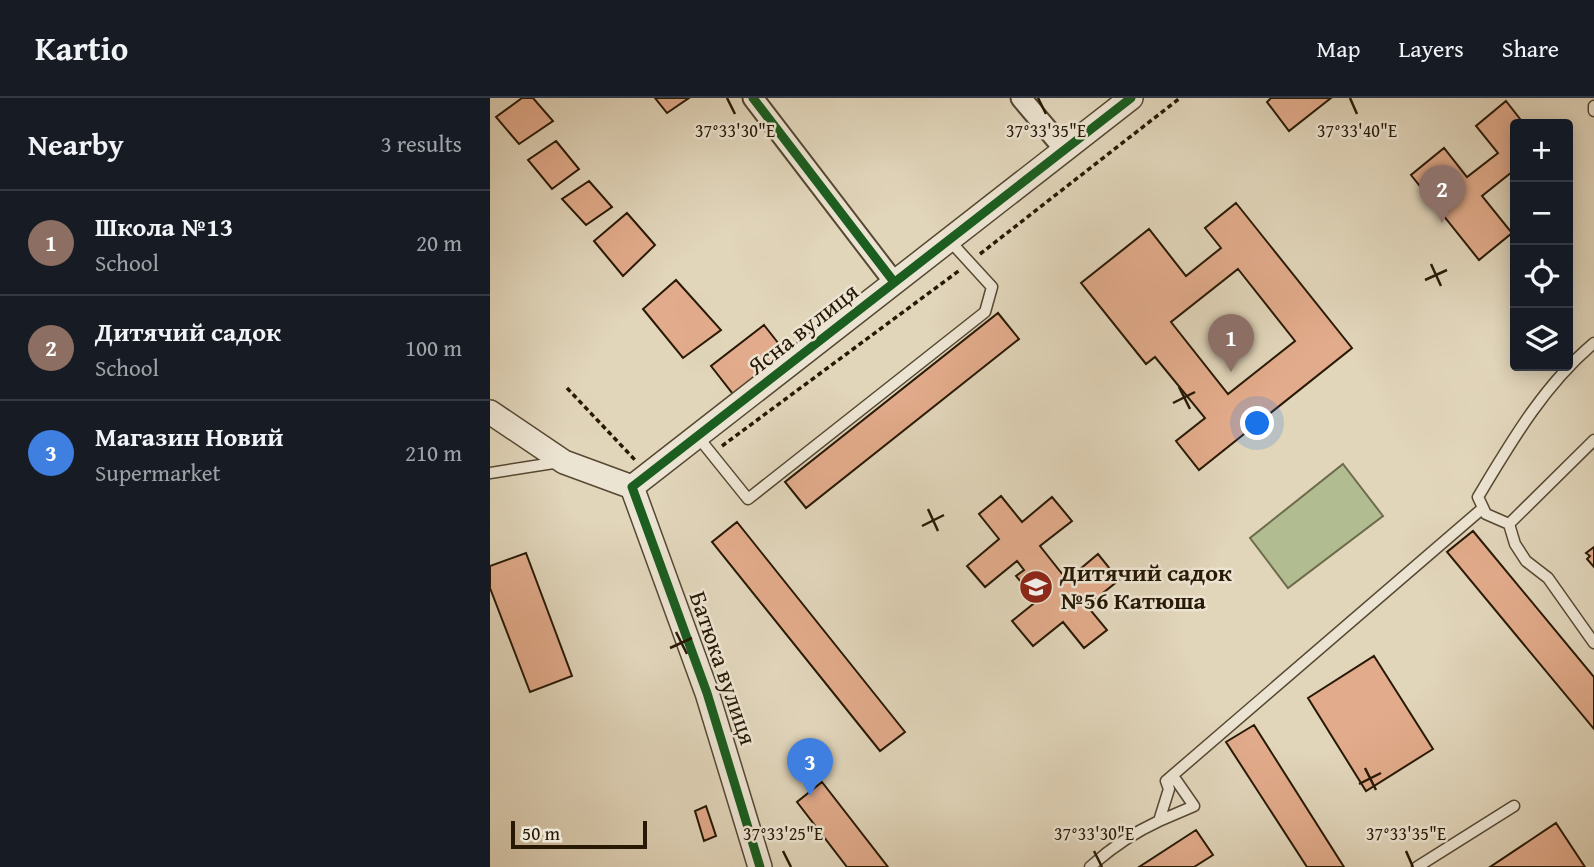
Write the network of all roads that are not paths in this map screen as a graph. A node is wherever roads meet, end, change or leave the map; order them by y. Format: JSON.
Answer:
{"nodes":[{"id":1,"x":753,"y":98,"type":"edge"},
{"id":2,"x":1021,"y":98,"type":"edge"},
{"id":3,"x":1130,"y":98,"type":"edge"},
{"id":4,"x":1064,"y":149,"type":"junction"},
{"id":5,"x":949,"y":239,"type":"junction"},
{"id":6,"x":894,"y":282,"type":"junction"},
{"id":7,"x":1594,"y":343,"type":"edge"},
{"id":8,"x":490,"y":412,"type":"edge"},
{"id":9,"x":697,"y":436,"type":"junction"},
{"id":10,"x":1594,"y":440,"type":"edge"},
{"id":11,"x":564,"y":462,"type":"junction"},
{"id":12,"x":490,"y":473,"type":"edge"},
{"id":13,"x":632,"y":487,"type":"junction"},
{"id":14,"x":1483,"y":508,"type":"junction"},
{"id":15,"x":1510,"y":524,"type":"junction"},
{"id":16,"x":1594,"y":643,"type":"edge"},
{"id":17,"x":1166,"y":781,"type":"junction"},
{"id":18,"x":1514,"y":806,"type":"dead end"},
{"id":19,"x":1158,"y":821,"type":"junction"},
{"id":20,"x":760,"y":867,"type":"edge"},
{"id":21,"x":1090,"y":867,"type":"edge"},
{"id":22,"x":1417,"y":867,"type":"edge"}],
"edges":[{"from":1,"to":6,"type":"street"},
{"from":2,"to":4,"type":"street"},
{"from":3,"to":4,"type":"street","name":"Ясна вулиця"},
{"from":4,"to":5,"type":"street","name":"Ясна вулиця"},
{"from":5,"to":6,"type":"street","name":"Ясна вулиця"},
{"from":5,"to":9,"type":"lane"},
{"from":6,"to":9,"type":"street","name":"Ясна вулиця"},
{"from":7,"to":14,"type":"lane"},
{"from":8,"to":11,"type":"street"},
{"from":9,"to":13,"type":"street","name":"Ясна вулиця"},
{"from":10,"to":15,"type":"lane"},
{"from":11,"to":12,"type":"lane"},
{"from":11,"to":13,"type":"street"},
{"from":13,"to":20,"type":"street","name":"Батюка вулиця"},
{"from":14,"to":15,"type":"lane"},
{"from":14,"to":17,"type":"lane"},
{"from":15,"to":16,"type":"lane"},
{"from":17,"to":19,"type":"lane"},
{"from":17,"to":19,"type":"lane"},
{"from":18,"to":22,"type":"lane"},
{"from":19,"to":21,"type":"lane"}]}
